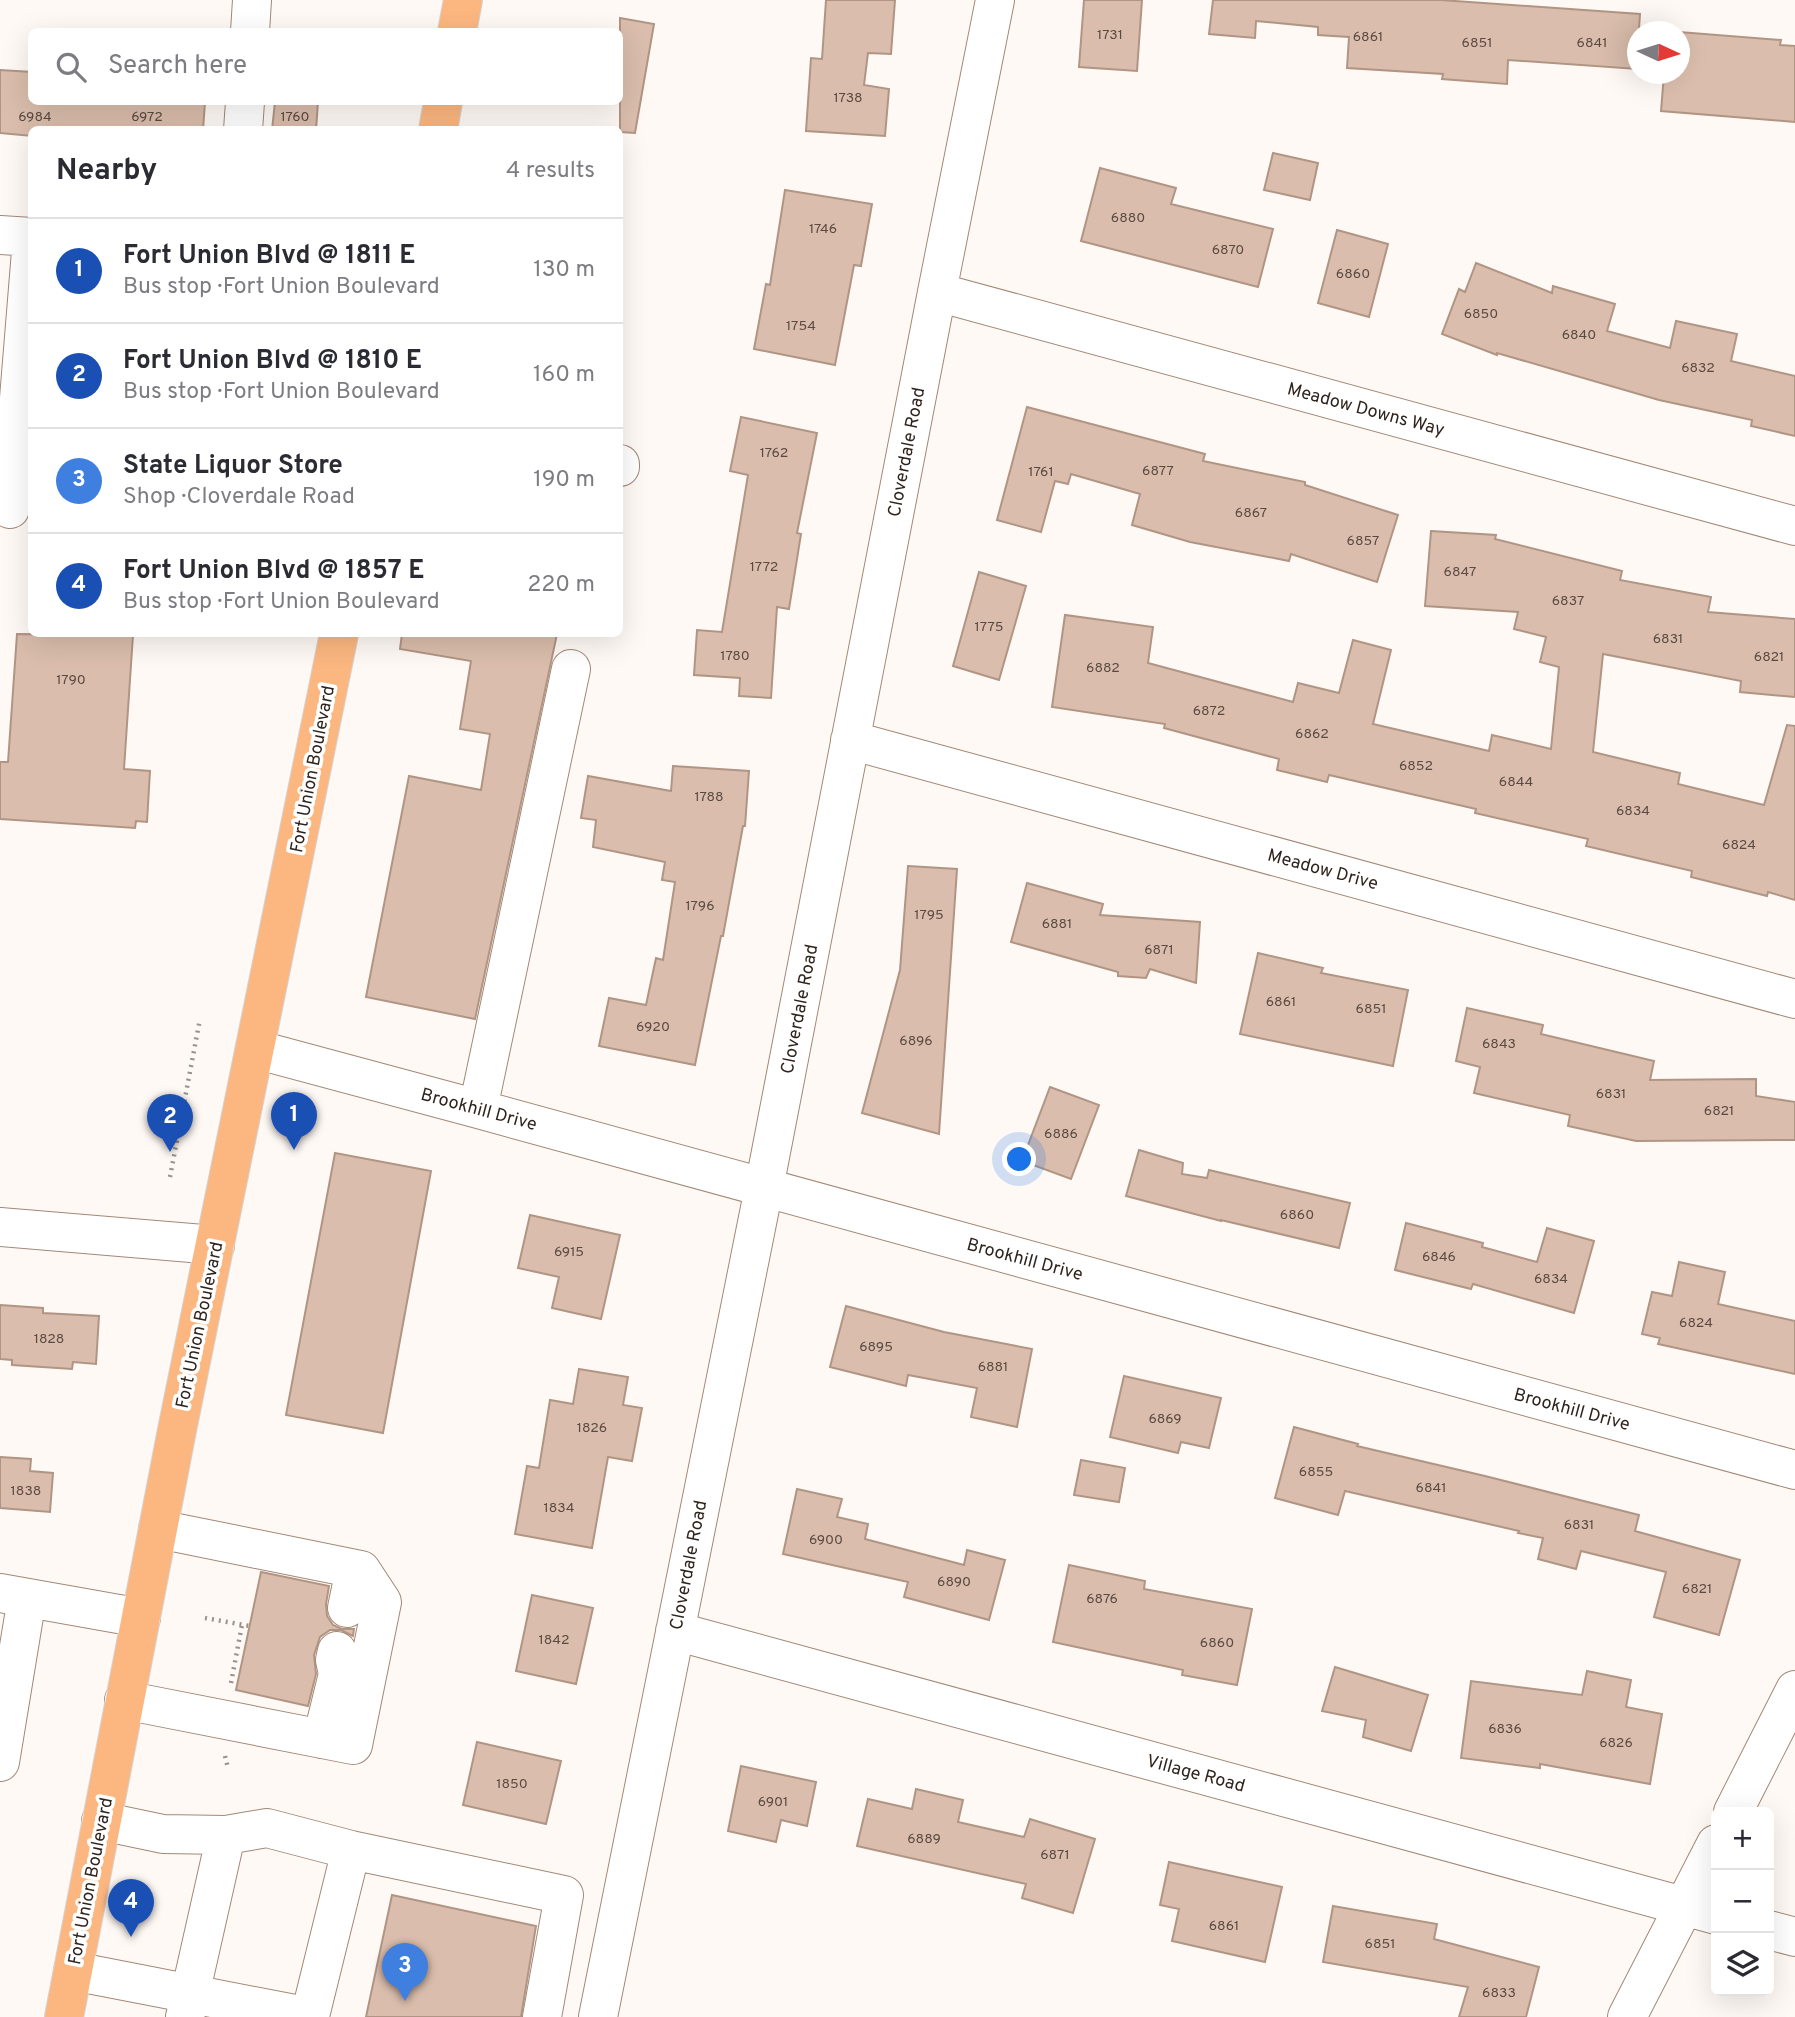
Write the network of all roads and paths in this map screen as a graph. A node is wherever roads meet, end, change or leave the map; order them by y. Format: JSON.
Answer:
{"nodes":[{"id":1,"x":252,"y":0,"type":"edge"},
{"id":2,"x":463,"y":0,"type":"edge"},
{"id":3,"x":995,"y":0,"type":"edge"},
{"id":4,"x":250,"y":28,"type":"edge"},
{"id":5,"x":458,"y":28,"type":"edge"},
{"id":6,"x":245,"y":105,"type":"edge"},
{"id":7,"x":442,"y":105,"type":"edge"},
{"id":8,"x":243,"y":126,"type":"edge"},
{"id":9,"x":439,"y":126,"type":"edge"},
{"id":10,"x":0,"y":235,"type":"edge"},
{"id":11,"x":28,"y":238,"type":"edge"},
{"id":12,"x":28,"y":287,"type":"edge"},
{"id":13,"x":937,"y":292,"type":"junction"},
{"id":14,"x":10,"y":509,"type":"dead end"},
{"id":15,"x":1795,"y":526,"type":"edge"},
{"id":16,"x":338,"y":637,"type":"edge"},
{"id":17,"x":571,"y":669,"type":"dead end"},
{"id":18,"x":850,"y":740,"type":"junction"},
{"id":19,"x":1795,"y":999,"type":"edge"},
{"id":20,"x":200,"y":1019,"type":"dead end"},
{"id":21,"x":256,"y":1049,"type":"junction"},
{"id":22,"x":478,"y":1109,"type":"junction"},
{"id":23,"x":170,"y":1177,"type":"dead end"},
{"id":24,"x":764,"y":1188,"type":"junction"},
{"id":25,"x":0,"y":1227,"type":"edge"},
{"id":26,"x":215,"y":1245,"type":"junction"},
{"id":27,"x":1795,"y":1470,"type":"edge"},
{"id":28,"x":158,"y":1529,"type":"junction"},
{"id":29,"x":13,"y":1595,"type":"edge"},
{"id":30,"x":141,"y":1618,"type":"junction"},
{"id":31,"x":205,"y":1618,"type":"dead end"},
{"id":32,"x":242,"y":1625,"type":"junction"},
{"id":33,"x":250,"y":1626,"type":"dead end"},
{"id":34,"x":675,"y":1631,"type":"junction"},
{"id":35,"x":347,"y":1653,"type":"dead end"},
{"id":36,"x":230,"y":1688,"type":"dead end"},
{"id":37,"x":1795,"y":1690,"type":"edge"},
{"id":38,"x":124,"y":1700,"type":"junction"},
{"id":39,"x":330,"y":1741,"type":"junction"},
{"id":40,"x":0,"y":1762,"type":"edge"},
{"id":41,"x":1735,"y":1807,"type":"edge"},
{"id":42,"x":101,"y":1822,"type":"junction"},
{"id":43,"x":226,"y":1835,"type":"junction"},
{"id":44,"x":351,"y":1850,"type":"junction"},
{"id":45,"x":1711,"y":1865,"type":"edge"},
{"id":46,"x":1700,"y":1911,"type":"edge"},
{"id":47,"x":1774,"y":1931,"type":"edge"},
{"id":48,"x":1795,"y":1937,"type":"edge"},
{"id":49,"x":73,"y":1971,"type":"junction"},
{"id":50,"x":187,"y":2005,"type":"edge"},
{"id":51,"x":64,"y":2017,"type":"edge"},
{"id":52,"x":310,"y":2017,"type":"edge"},
{"id":53,"x":542,"y":2017,"type":"edge"},
{"id":54,"x":597,"y":2017,"type":"edge"},
{"id":55,"x":1627,"y":2017,"type":"edge"}],
"edges":[{"from":1,"to":4,"type":"street"},
{"from":2,"to":5,"type":"main road"},
{"from":3,"to":13,"type":"street","name":"Cloverdale Road"},
{"from":6,"to":8,"type":"street"},
{"from":7,"to":9,"type":"main road"},
{"from":10,"to":11,"type":"street"},
{"from":12,"to":14,"type":"street"},
{"from":13,"to":15,"type":"street","name":"Meadow Downs Way"},
{"from":13,"to":18,"type":"street","name":"Cloverdale Road"},
{"from":16,"to":21,"type":"main road","name":"Fort Union Boulevard"},
{"from":17,"to":22,"type":"street"},
{"from":18,"to":19,"type":"street","name":"Meadow Drive"},
{"from":18,"to":24,"type":"street","name":"Cloverdale Road"},
{"from":20,"to":23,"type":"path"},
{"from":21,"to":22,"type":"street","name":"Brookhill Drive"},
{"from":21,"to":26,"type":"main road","name":"Fort Union Boulevard"},
{"from":22,"to":24,"type":"street","name":"Brookhill Drive"},
{"from":24,"to":27,"type":"street","name":"Brookhill Drive"},
{"from":24,"to":34,"type":"street","name":"Cloverdale Road"},
{"from":25,"to":26,"type":"street"},
{"from":26,"to":28,"type":"main road","name":"Fort Union Boulevard"},
{"from":28,"to":30,"type":"main road","name":"Fort Union Boulevard"},
{"from":28,"to":39,"type":"street"},
{"from":29,"to":30,"type":"street"},
{"from":29,"to":40,"type":"street"},
{"from":30,"to":38,"type":"main road","name":"Fort Union Boulevard"},
{"from":31,"to":32,"type":"path"},
{"from":32,"to":33,"type":"path"},
{"from":32,"to":36,"type":"path"},
{"from":34,"to":46,"type":"street","name":"Village Road"},
{"from":34,"to":54,"type":"street","name":"Cloverdale Road"},
{"from":35,"to":39,"type":"street"},
{"from":37,"to":41,"type":"street"},
{"from":38,"to":39,"type":"street"},
{"from":38,"to":42,"type":"main road","name":"Fort Union Boulevard"},
{"from":42,"to":43,"type":"street"},
{"from":42,"to":49,"type":"main road","name":"Fort Union Boulevard"},
{"from":43,"to":44,"type":"street"},
{"from":43,"to":50,"type":"street"},
{"from":44,"to":52,"type":"street"},
{"from":44,"to":53,"type":"street"},
{"from":45,"to":46,"type":"street"},
{"from":46,"to":55,"type":"street"},
{"from":47,"to":48,"type":"street"},
{"from":49,"to":50,"type":"street"},
{"from":49,"to":51,"type":"main road","name":"Fort Union Boulevard"},
{"from":50,"to":52,"type":"street"}]}
